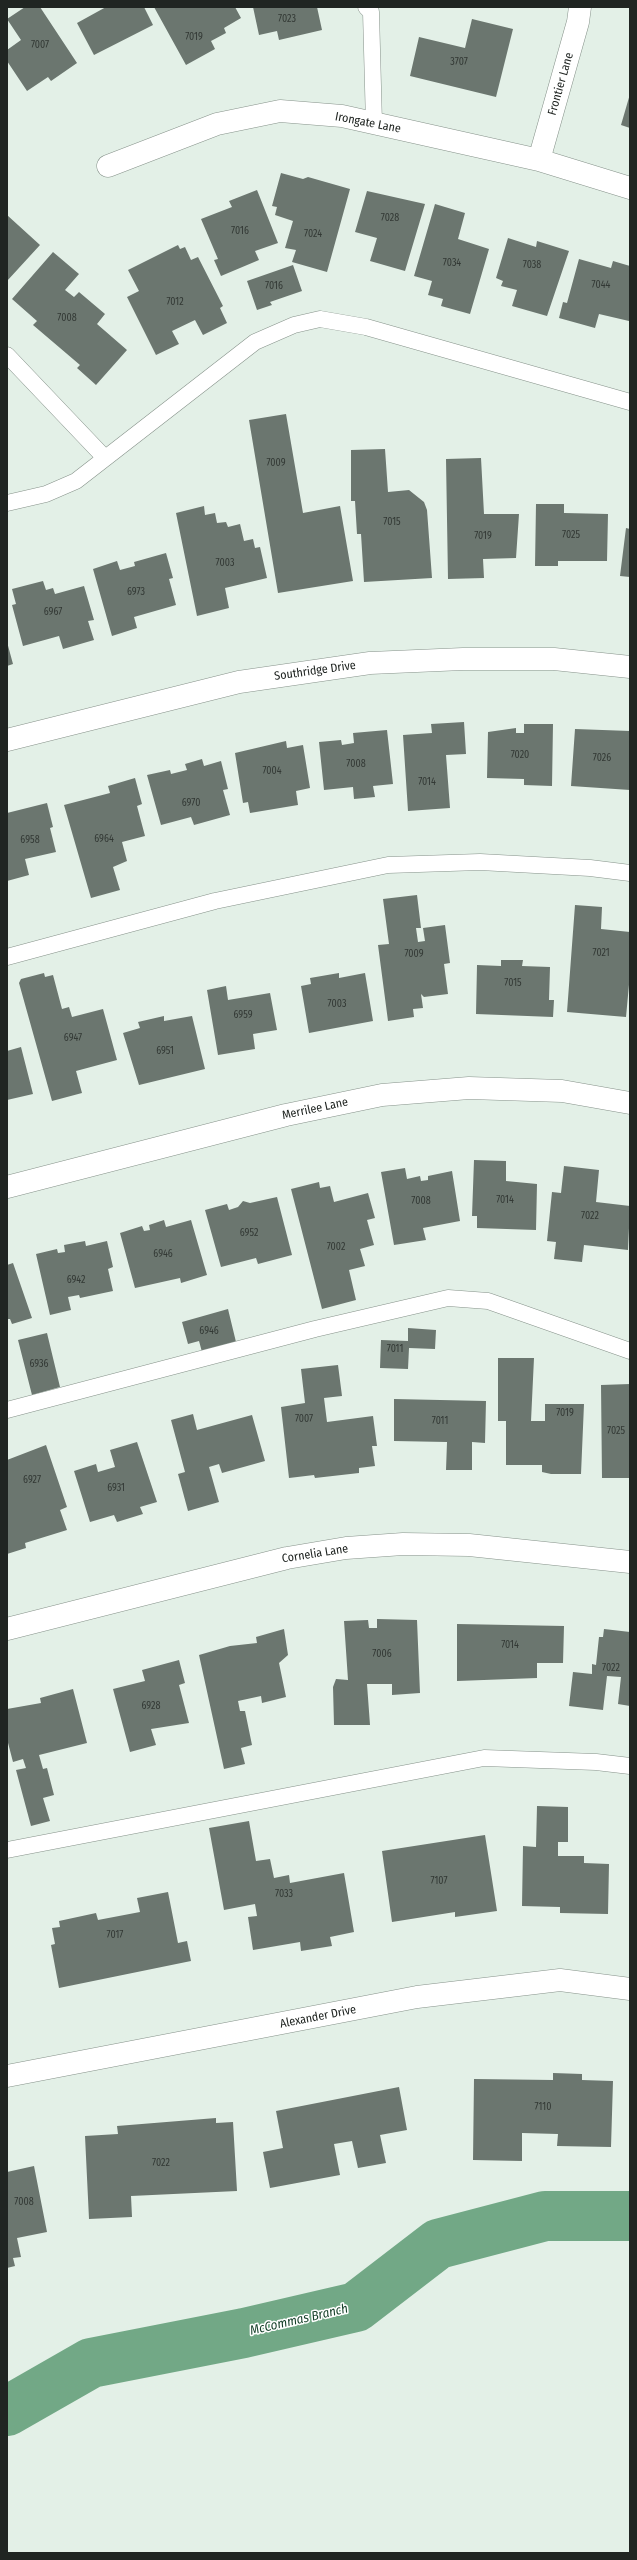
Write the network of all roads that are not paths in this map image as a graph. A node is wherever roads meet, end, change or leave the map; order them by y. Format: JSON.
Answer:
{"nodes":[{"id":1,"x":366,"y":7,"type":"edge"},
{"id":2,"x":580,"y":7,"type":"edge"},
{"id":3,"x":374,"y":124,"type":"junction"},
{"id":4,"x":539,"y":160,"type":"junction"},
{"id":5,"x":108,"y":166,"type":"dead end"},
{"id":6,"x":630,"y":188,"type":"edge"},
{"id":7,"x":7,"y":355,"type":"edge"},
{"id":8,"x":630,"y":402,"type":"edge"},
{"id":9,"x":105,"y":458,"type":"junction"},
{"id":10,"x":7,"y":502,"type":"edge"},
{"id":11,"x":630,"y":667,"type":"edge"},
{"id":12,"x":7,"y":740,"type":"edge"},
{"id":13,"x":630,"y":873,"type":"edge"},
{"id":14,"x":7,"y":957,"type":"edge"},
{"id":15,"x":630,"y":1103,"type":"edge"},
{"id":16,"x":7,"y":1187,"type":"edge"},
{"id":17,"x":630,"y":1351,"type":"edge"},
{"id":18,"x":7,"y":1410,"type":"edge"},
{"id":19,"x":630,"y":1562,"type":"edge"},
{"id":20,"x":7,"y":1629,"type":"edge"},
{"id":21,"x":630,"y":1766,"type":"edge"},
{"id":22,"x":7,"y":1850,"type":"edge"},
{"id":23,"x":630,"y":1989,"type":"edge"},
{"id":24,"x":7,"y":2076,"type":"edge"}],
"edges":[{"from":1,"to":3,"type":"lane"},
{"from":2,"to":4,"type":"street","name":"Frontier Lane"},
{"from":3,"to":4,"type":"street","name":"Irongate Lane"},
{"from":3,"to":5,"type":"street","name":"Irongate Lane"},
{"from":4,"to":6,"type":"street","name":"Irongate Lane"},
{"from":7,"to":9,"type":"lane"},
{"from":8,"to":9,"type":"lane"},
{"from":9,"to":10,"type":"lane"},
{"from":11,"to":12,"type":"street","name":"Southridge Drive"},
{"from":13,"to":14,"type":"lane"},
{"from":15,"to":16,"type":"street","name":"Merrilee Lane"},
{"from":17,"to":18,"type":"lane"},
{"from":19,"to":20,"type":"street","name":"Cornelia Lane"},
{"from":21,"to":22,"type":"lane"},
{"from":23,"to":24,"type":"street","name":"Alexander Drive"}]}
